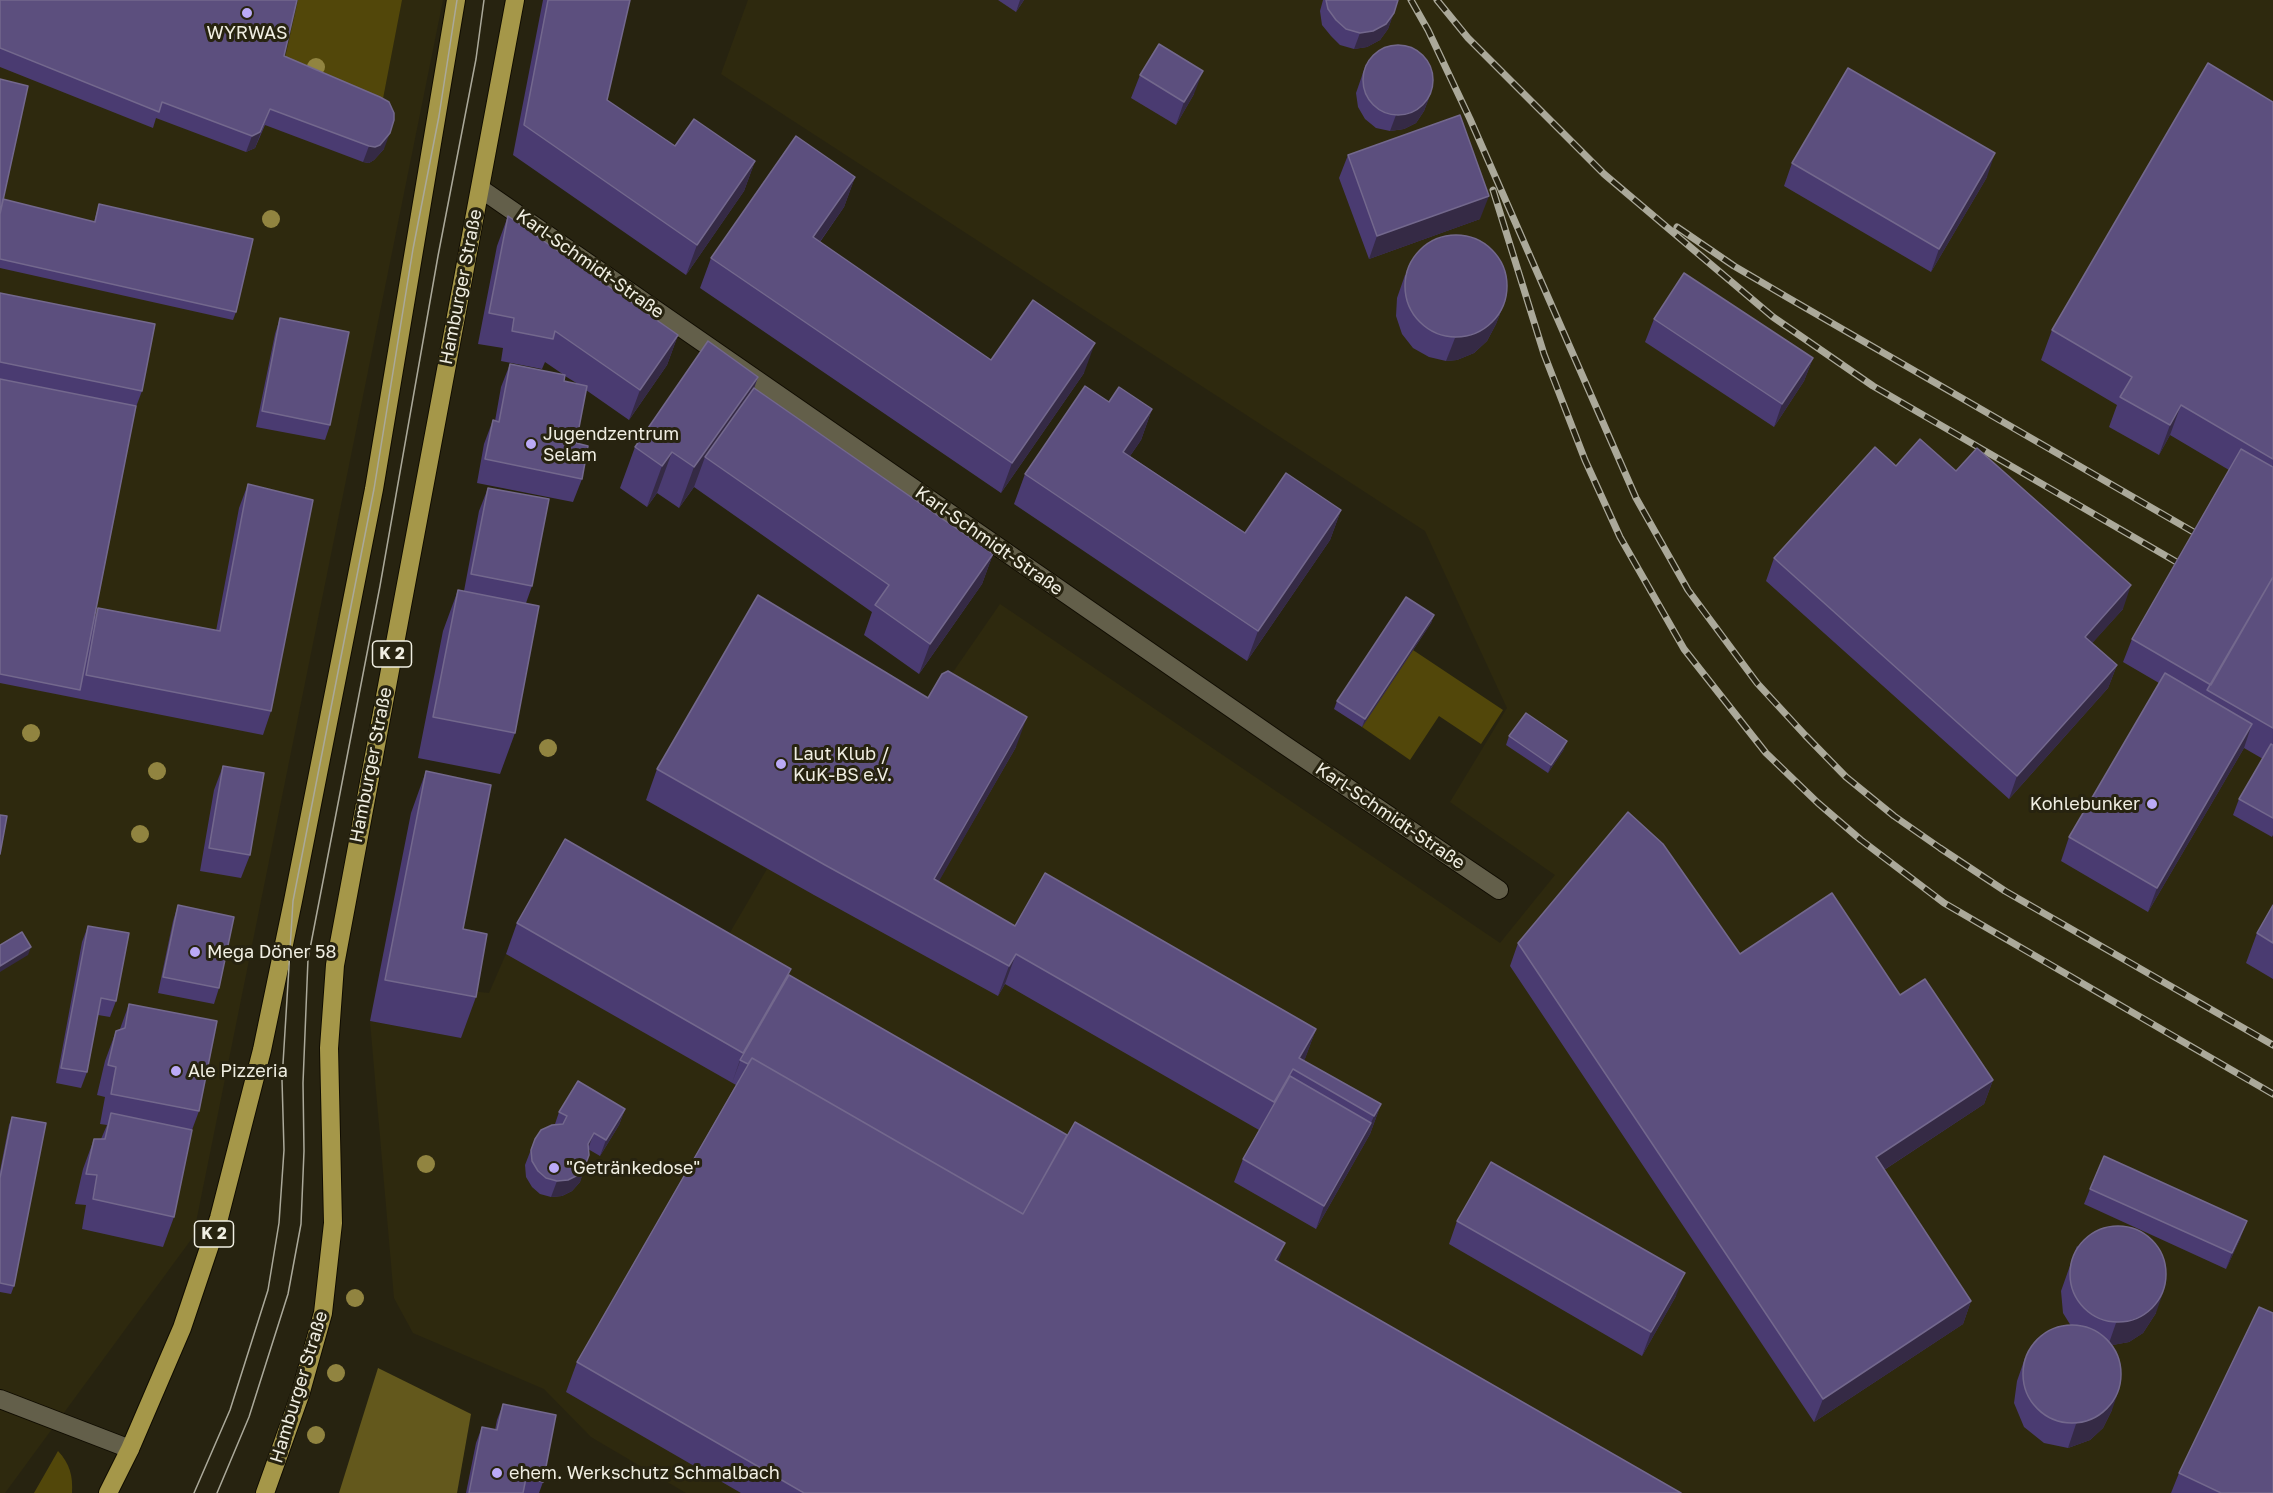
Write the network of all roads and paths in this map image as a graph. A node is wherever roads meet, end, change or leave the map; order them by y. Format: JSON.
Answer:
{"nodes":[{"id":1,"x":456,"y":0,"type":"edge"},
{"id":2,"x":515,"y":0,"type":"edge"},
{"id":3,"x":481,"y":189,"type":"junction"},
{"id":4,"x":1499,"y":890,"type":"dead end"},
{"id":5,"x":0,"y":1399,"type":"edge"},
{"id":6,"x":130,"y":1449,"type":"junction"},
{"id":7,"x":108,"y":1493,"type":"edge"},
{"id":8,"x":265,"y":1493,"type":"edge"}],
"edges":[{"from":1,"to":6,"type":"main road","number":"K 2"},
{"from":2,"to":3,"type":"main road","name":"Hamburger Straße","number":"K 2"},
{"from":3,"to":4,"type":"street","name":"Karl-Schmidt-Straße"},
{"from":3,"to":8,"type":"main road","name":"Hamburger Straße","number":"K 2"},
{"from":5,"to":6,"type":"street"},
{"from":6,"to":7,"type":"main road","number":"K 2"}]}
